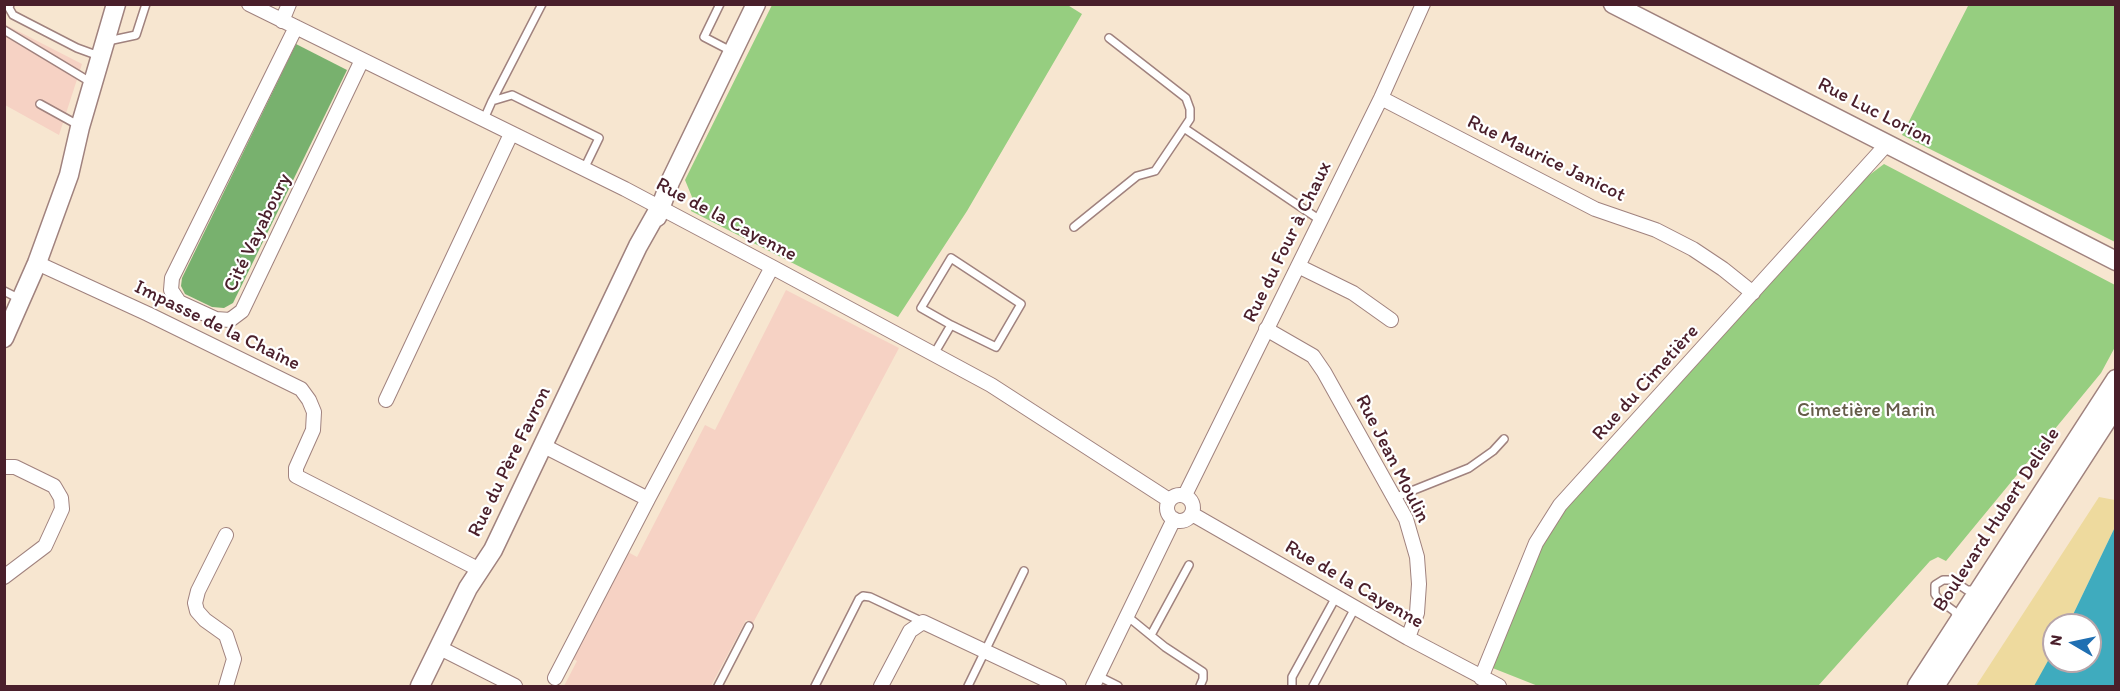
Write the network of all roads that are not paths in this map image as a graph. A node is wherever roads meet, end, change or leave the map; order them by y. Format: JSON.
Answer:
{"nodes":[{"id":1,"x":10,"y":4,"type":"edge"},
{"id":2,"x":116,"y":4,"type":"edge"},
{"id":3,"x":146,"y":4,"type":"edge"},
{"id":4,"x":249,"y":4,"type":"edge"},
{"id":5,"x":289,"y":4,"type":"edge"},
{"id":6,"x":542,"y":4,"type":"edge"},
{"id":7,"x":720,"y":4,"type":"edge"},
{"id":8,"x":756,"y":4,"type":"edge"},
{"id":9,"x":1423,"y":4,"type":"edge"},
{"id":10,"x":1613,"y":4,"type":"edge"},
{"id":11,"x":282,"y":21,"type":"junction"},
{"id":12,"x":296,"y":27,"type":"junction"},
{"id":13,"x":4,"y":30,"type":"edge"},
{"id":14,"x":1109,"y":38,"type":"dead end"},
{"id":15,"x":103,"y":49,"type":"junction"},
{"id":16,"x":733,"y":52,"type":"junction"},
{"id":17,"x":362,"y":60,"type":"junction"},
{"id":18,"x":93,"y":84,"type":"junction"},
{"id":19,"x":1381,"y":98,"type":"junction"},
{"id":20,"x":492,"y":101,"type":"junction"},
{"id":21,"x":40,"y":104,"type":"dead end"},
{"id":22,"x":484,"y":119,"type":"junction"},
{"id":23,"x":80,"y":127,"type":"junction"},
{"id":24,"x":1184,"y":128,"type":"junction"},
{"id":25,"x":511,"y":134,"type":"junction"},
{"id":26,"x":1887,"y":144,"type":"junction"},
{"id":27,"x":584,"y":169,"type":"junction"},
{"id":28,"x":660,"y":207,"type":"junction"},
{"id":29,"x":1320,"y":220,"type":"junction"},
{"id":30,"x":1074,"y":227,"type":"dead end"},
{"id":31,"x":2115,"y":261,"type":"edge"},
{"id":32,"x":37,"y":263,"type":"junction"},
{"id":33,"x":1298,"y":266,"type":"junction"},
{"id":34,"x":772,"y":267,"type":"junction"},
{"id":35,"x":4,"y":291,"type":"edge"},
{"id":36,"x":1754,"y":293,"type":"junction"},
{"id":37,"x":22,"y":300,"type":"junction"},
{"id":38,"x":1391,"y":320,"type":"dead end"},
{"id":39,"x":951,"y":325,"type":"junction"},
{"id":40,"x":1266,"y":329,"type":"junction"},
{"id":41,"x":4,"y":338,"type":"edge"},
{"id":42,"x":934,"y":354,"type":"junction"},
{"id":43,"x":2115,"y":379,"type":"edge"},
{"id":44,"x":386,"y":400,"type":"dead end"},
{"id":45,"x":2115,"y":406,"type":"edge"},
{"id":46,"x":1504,"y":439,"type":"dead end"},
{"id":47,"x":542,"y":445,"type":"junction"},
{"id":48,"x":4,"y":467,"type":"edge"},
{"id":49,"x":1185,"y":495,"type":"junction"},
{"id":50,"x":1394,"y":498,"type":"junction"},
{"id":51,"x":648,"y":500,"type":"junction"},
{"id":52,"x":1169,"y":500,"type":"junction"},
{"id":53,"x":1192,"y":514,"type":"junction"},
{"id":54,"x":1174,"y":519,"type":"junction"},
{"id":55,"x":226,"y":535,"type":"dead end"},
{"id":56,"x":1189,"y":565,"type":"dead end"},
{"id":57,"x":484,"y":566,"type":"junction"},
{"id":58,"x":1024,"y":571,"type":"dead end"},
{"id":59,"x":4,"y":577,"type":"edge"},
{"id":60,"x":1980,"y":590,"type":"junction"},
{"id":61,"x":1336,"y":597,"type":"junction"},
{"id":62,"x":1354,"y":608,"type":"junction"},
{"id":63,"x":1127,"y":616,"type":"junction"},
{"id":64,"x":1960,"y":620,"type":"junction"},
{"id":65,"x":923,"y":622,"type":"junction"},
{"id":66,"x":749,"y":626,"type":"dead end"},
{"id":67,"x":1151,"y":635,"type":"junction"},
{"id":68,"x":1408,"y":638,"type":"junction"},
{"id":69,"x":443,"y":649,"type":"junction"},
{"id":70,"x":985,"y":651,"type":"junction"},
{"id":71,"x":555,"y":678,"type":"dead end"},
{"id":72,"x":1481,"y":678,"type":"junction"},
{"id":73,"x":1096,"y":681,"type":"edge"},
{"id":74,"x":226,"y":687,"type":"edge"},
{"id":75,"x":420,"y":687,"type":"edge"},
{"id":76,"x":426,"y":687,"type":"edge"},
{"id":77,"x":514,"y":687,"type":"edge"},
{"id":78,"x":718,"y":687,"type":"edge"},
{"id":79,"x":814,"y":687,"type":"edge"},
{"id":80,"x":881,"y":687,"type":"edge"},
{"id":81,"x":968,"y":687,"type":"edge"},
{"id":82,"x":1059,"y":687,"type":"edge"},
{"id":83,"x":1118,"y":687,"type":"edge"},
{"id":84,"x":1200,"y":687,"type":"edge"},
{"id":85,"x":1292,"y":687,"type":"edge"},
{"id":86,"x":1313,"y":687,"type":"edge"},
{"id":87,"x":1499,"y":687,"type":"edge"},
{"id":88,"x":1917,"y":687,"type":"edge"},
{"id":89,"x":1935,"y":687,"type":"edge"}],
"edges":[{"from":1,"to":15,"type":"lane"},
{"from":2,"to":15,"type":"street"},
{"from":3,"to":15,"type":"lane"},
{"from":4,"to":11,"type":"street","name":"Rue de la Cayenne"},
{"from":5,"to":11,"type":"street"},
{"from":6,"to":20,"type":"lane"},
{"from":7,"to":16,"type":"lane"},
{"from":8,"to":16,"type":"street","name":"Rue du Père Favron"},
{"from":9,"to":19,"type":"street","name":"Rue du Four à Chaux"},
{"from":10,"to":26,"type":"street","name":"Rue Luc Lorion"},
{"from":11,"to":12,"type":"street","name":"Rue de la Cayenne"},
{"from":12,"to":17,"type":"street","name":"Rue de la Cayenne"},
{"from":12,"to":17,"type":"street","name":"Cité Vayaboury"},
{"from":13,"to":18,"type":"lane"},
{"from":14,"to":24,"type":"lane"},
{"from":15,"to":18,"type":"street"},
{"from":16,"to":28,"type":"street","name":"Rue du Père Favron"},
{"from":17,"to":22,"type":"street","name":"Rue de la Cayenne"},
{"from":18,"to":23,"type":"street"},
{"from":19,"to":29,"type":"street","name":"Rue du Four à Chaux"},
{"from":19,"to":36,"type":"street","name":"Rue Maurice Janicot"},
{"from":20,"to":22,"type":"lane"},
{"from":20,"to":27,"type":"lane"},
{"from":21,"to":23,"type":"lane"},
{"from":22,"to":25,"type":"street","name":"Rue de la Cayenne"},
{"from":23,"to":32,"type":"street"},
{"from":24,"to":29,"type":"lane"},
{"from":24,"to":30,"type":"lane"},
{"from":25,"to":27,"type":"street","name":"Rue de la Cayenne"},
{"from":25,"to":44,"type":"street"},
{"from":26,"to":31,"type":"street","name":"Rue Luc Lorion"},
{"from":26,"to":36,"type":"street","name":"Rue du Cimetière"},
{"from":27,"to":28,"type":"street","name":"Rue de la Cayenne"},
{"from":28,"to":34,"type":"street","name":"Rue de la Cayenne"},
{"from":28,"to":47,"type":"street","name":"Rue du Père Favron"},
{"from":29,"to":33,"type":"street","name":"Rue du Four à Chaux"},
{"from":32,"to":37,"type":"street"},
{"from":32,"to":57,"type":"street","name":"Impasse de la Chaîne"},
{"from":33,"to":38,"type":"street"},
{"from":33,"to":40,"type":"street","name":"Rue du Four à Chaux"},
{"from":34,"to":42,"type":"street","name":"Rue de la Cayenne"},
{"from":34,"to":51,"type":"street"},
{"from":35,"to":37,"type":"lane"},
{"from":36,"to":72,"type":"street","name":"Rue du Cimetière"},
{"from":37,"to":41,"type":"street"},
{"from":39,"to":39,"type":"lane"},
{"from":39,"to":42,"type":"lane"},
{"from":40,"to":49,"type":"street","name":"Rue du Four à Chaux"},
{"from":40,"to":50,"type":"street","name":"Rue Jean Moulin"},
{"from":42,"to":52,"type":"street","name":"Rue de la Cayenne"},
{"from":43,"to":60,"type":"street","name":"Boulevard Hubert Delisle"},
{"from":45,"to":89,"type":"street"},
{"from":46,"to":50,"type":"lane"},
{"from":47,"to":51,"type":"street"},
{"from":47,"to":57,"type":"street","name":"Rue du Père Favron"},
{"from":48,"to":59,"type":"street"},
{"from":49,"to":52,"type":"street"},
{"from":49,"to":53,"type":"street"},
{"from":50,"to":68,"type":"street","name":"Rue Jean Moulin"},
{"from":51,"to":71,"type":"street"},
{"from":52,"to":54,"type":"street"},
{"from":53,"to":54,"type":"street"},
{"from":53,"to":61,"type":"street","name":"Rue de la Cayenne"},
{"from":54,"to":63,"type":"street"},
{"from":55,"to":74,"type":"street"},
{"from":56,"to":67,"type":"lane"},
{"from":57,"to":69,"type":"street","name":"Rue du Père Favron"},
{"from":58,"to":70,"type":"lane"},
{"from":60,"to":64,"type":"street","name":"Boulevard Hubert Delisle"},
{"from":60,"to":64,"type":"lane"},
{"from":61,"to":62,"type":"street","name":"Rue de la Cayenne"},
{"from":61,"to":85,"type":"lane"},
{"from":62,"to":68,"type":"street","name":"Rue de la Cayenne"},
{"from":62,"to":86,"type":"lane"},
{"from":63,"to":67,"type":"lane"},
{"from":63,"to":73,"type":"street"},
{"from":64,"to":88,"type":"street","name":"Boulevard Hubert Delisle"},
{"from":65,"to":70,"type":"street"},
{"from":65,"to":79,"type":"lane"},
{"from":65,"to":80,"type":"street"},
{"from":66,"to":78,"type":"lane"},
{"from":67,"to":84,"type":"lane"},
{"from":68,"to":72,"type":"street","name":"Rue de la Cayenne"},
{"from":69,"to":75,"type":"street"},
{"from":69,"to":76,"type":"street"},
{"from":69,"to":77,"type":"street"},
{"from":70,"to":81,"type":"lane"},
{"from":70,"to":82,"type":"street"},
{"from":72,"to":87,"type":"street","name":"Rue de la Cayenne"},
{"from":73,"to":83,"type":"lane"}]}
